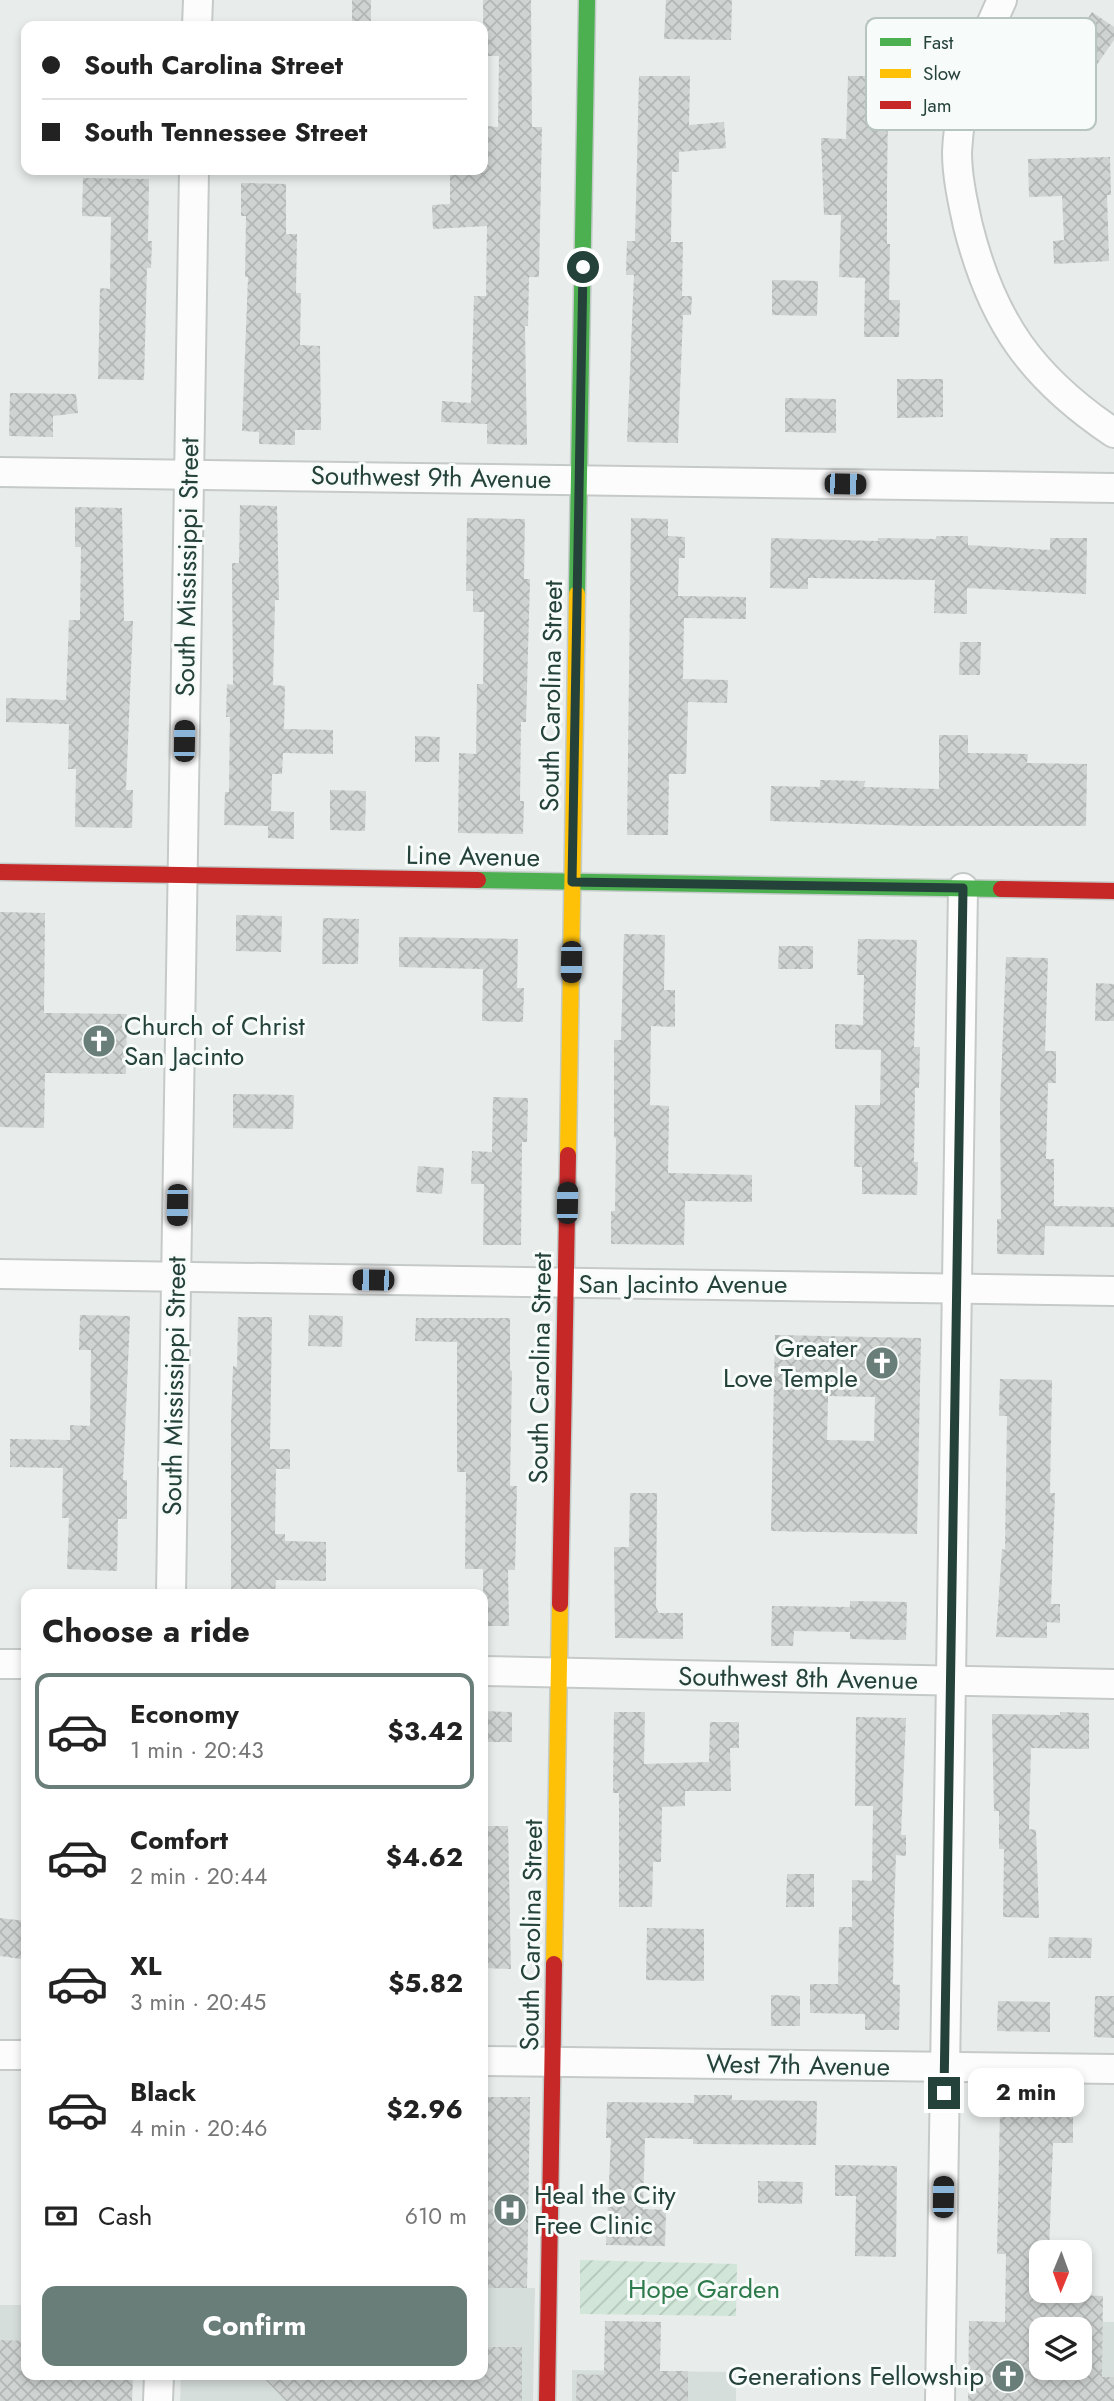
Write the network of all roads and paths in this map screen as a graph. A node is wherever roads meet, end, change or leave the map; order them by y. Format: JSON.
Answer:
{"nodes":[{"id":1,"x":198,"y":0,"type":"edge"},
{"id":2,"x":587,"y":0,"type":"edge"},
{"id":3,"x":1002,"y":0,"type":"edge"},
{"id":4,"x":993,"y":18,"type":"edge"},
{"id":5,"x":197,"y":21,"type":"edge"},
{"id":6,"x":961,"y":130,"type":"edge"},
{"id":7,"x":194,"y":175,"type":"edge"},
{"id":8,"x":1114,"y":433,"type":"edge"},
{"id":9,"x":0,"y":472,"type":"edge"},
{"id":10,"x":188,"y":473,"type":"junction"},
{"id":11,"x":579,"y":480,"type":"junction"},
{"id":12,"x":1114,"y":488,"type":"edge"},
{"id":13,"x":0,"y":872,"type":"edge"},
{"id":14,"x":182,"y":876,"type":"junction"},
{"id":15,"x":572,"y":882,"type":"junction"},
{"id":16,"x":963,"y":888,"type":"junction"},
{"id":17,"x":1114,"y":891,"type":"edge"},
{"id":18,"x":0,"y":1274,"type":"edge"},
{"id":19,"x":176,"y":1278,"type":"junction"},
{"id":20,"x":566,"y":1283,"type":"junction"},
{"id":21,"x":957,"y":1288,"type":"junction"},
{"id":22,"x":1114,"y":1291,"type":"edge"},
{"id":23,"x":171,"y":1589,"type":"edge"},
{"id":24,"x":0,"y":1664,"type":"edge"},
{"id":25,"x":21,"y":1664,"type":"edge"},
{"id":26,"x":488,"y":1671,"type":"edge"},
{"id":27,"x":561,"y":1672,"type":"junction"},
{"id":28,"x":951,"y":1681,"type":"junction"},
{"id":29,"x":1114,"y":1684,"type":"edge"},
{"id":30,"x":0,"y":2054,"type":"edge"},
{"id":31,"x":21,"y":2055,"type":"edge"},
{"id":32,"x":488,"y":2061,"type":"edge"},
{"id":33,"x":554,"y":2061,"type":"junction"},
{"id":34,"x":945,"y":2067,"type":"junction"},
{"id":35,"x":1114,"y":2069,"type":"edge"},
{"id":36,"x":159,"y":2380,"type":"edge"},
{"id":37,"x":159,"y":2401,"type":"edge"},
{"id":38,"x":547,"y":2401,"type":"edge"},
{"id":39,"x":940,"y":2401,"type":"edge"}],
"edges":[{"from":1,"to":5,"type":"street"},
{"from":2,"to":11,"type":"street","name":"South Carolina Street"},
{"from":3,"to":4,"type":"street"},
{"from":6,"to":8,"type":"street"},
{"from":7,"to":10,"type":"street","name":"South Mississippi Street"},
{"from":9,"to":10,"type":"street","name":"Southwest 9th Avenue"},
{"from":10,"to":11,"type":"street","name":"Southwest 9th Avenue"},
{"from":10,"to":14,"type":"street","name":"South Mississippi Street"},
{"from":11,"to":12,"type":"street","name":"Southwest 9th Avenue"},
{"from":11,"to":15,"type":"street","name":"South Carolina Street"},
{"from":13,"to":14,"type":"street","name":"Line Avenue"},
{"from":14,"to":15,"type":"street","name":"Line Avenue"},
{"from":14,"to":19,"type":"street","name":"South Mississippi Street"},
{"from":15,"to":16,"type":"street","name":"Line Avenue"},
{"from":15,"to":20,"type":"street","name":"South Carolina Street"},
{"from":16,"to":17,"type":"street","name":"Line Avenue"},
{"from":16,"to":21,"type":"street"},
{"from":18,"to":19,"type":"street","name":"San Jacinto Avenue"},
{"from":19,"to":20,"type":"street","name":"San Jacinto Avenue"},
{"from":19,"to":23,"type":"street","name":"South Mississippi Street"},
{"from":20,"to":21,"type":"street","name":"San Jacinto Avenue"},
{"from":20,"to":27,"type":"street","name":"South Carolina Street"},
{"from":21,"to":22,"type":"street","name":"San Jacinto Avenue"},
{"from":21,"to":28,"type":"street"},
{"from":24,"to":25,"type":"street"},
{"from":26,"to":27,"type":"street","name":"Southwest 8th Avenue"},
{"from":27,"to":28,"type":"street","name":"Southwest 8th Avenue"},
{"from":27,"to":33,"type":"street","name":"South Carolina Street"},
{"from":28,"to":29,"type":"street","name":"Southwest 8th Avenue"},
{"from":28,"to":34,"type":"street"},
{"from":30,"to":31,"type":"street"},
{"from":32,"to":33,"type":"street","name":"West 7th Avenue"},
{"from":33,"to":34,"type":"street","name":"West 7th Avenue"},
{"from":33,"to":38,"type":"street","name":"South Carolina Street"},
{"from":34,"to":35,"type":"street","name":"West 7th Avenue"},
{"from":34,"to":39,"type":"street"},
{"from":36,"to":37,"type":"street"}]}
